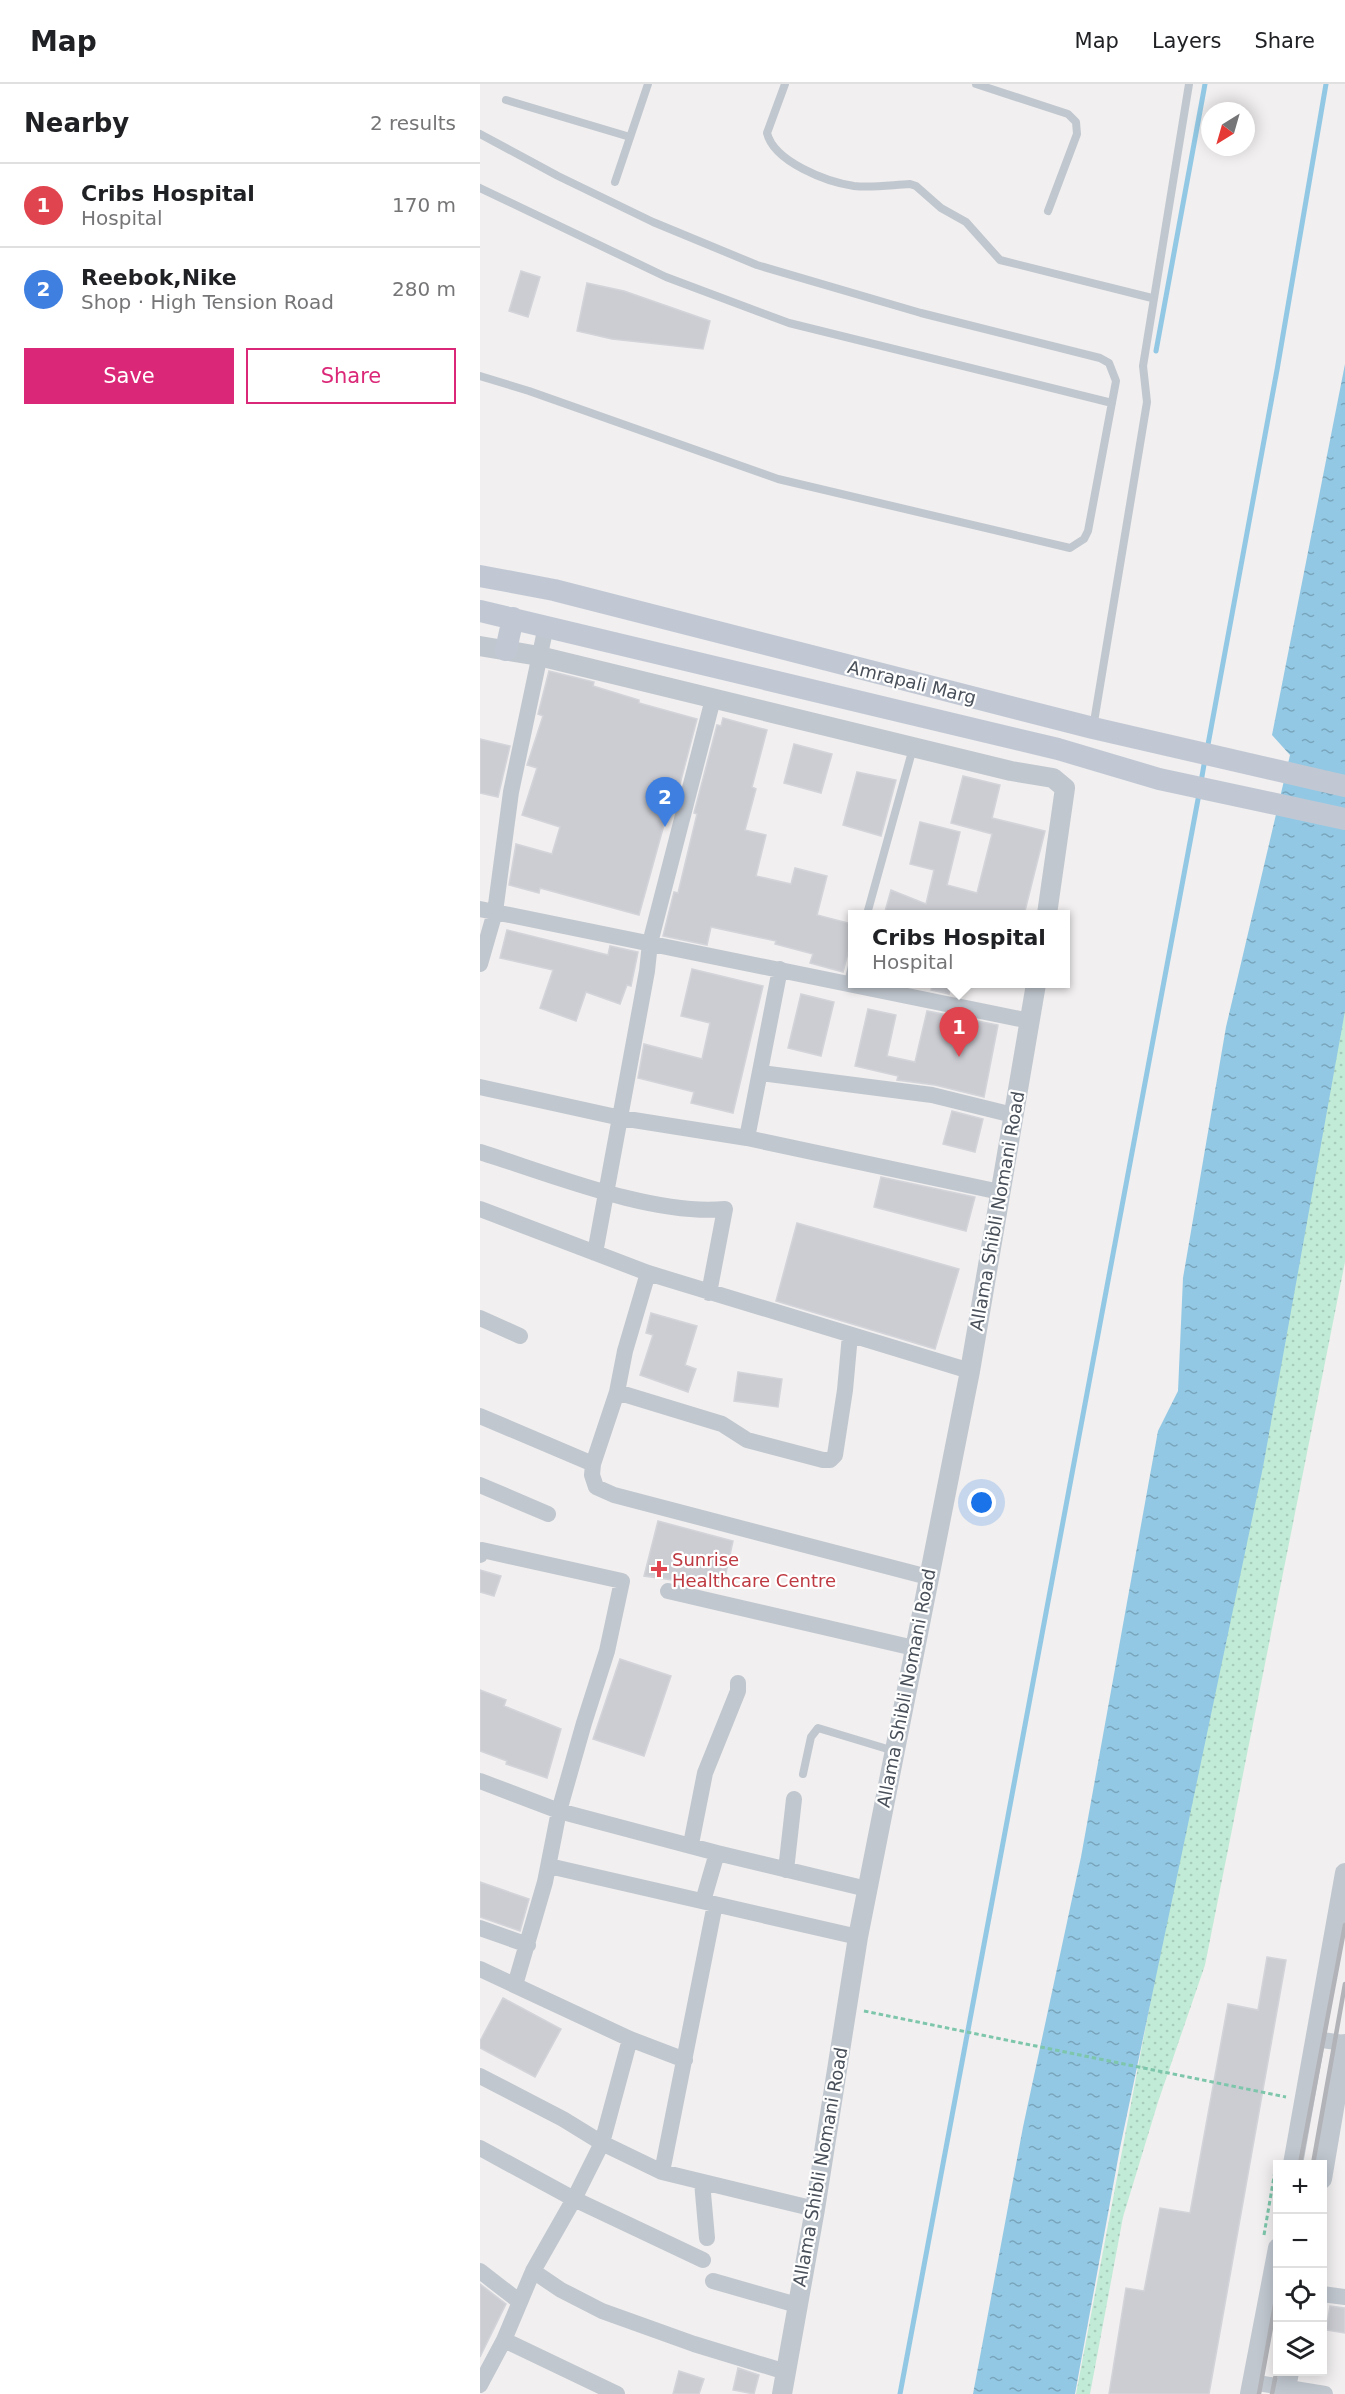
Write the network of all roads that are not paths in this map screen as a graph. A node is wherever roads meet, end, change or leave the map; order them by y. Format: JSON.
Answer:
{"nodes":[{"id":1,"x":785,"y":84,"type":"edge"},
{"id":2,"x":976,"y":84,"type":"edge"},
{"id":3,"x":1189,"y":84,"type":"edge"},
{"id":4,"x":646,"y":85,"type":"edge"},
{"id":5,"x":506,"y":99,"type":"dead end"},
{"id":6,"x":480,"y":134,"type":"edge"},
{"id":7,"x":630,"y":137,"type":"junction"},
{"id":8,"x":615,"y":182,"type":"dead end"},
{"id":9,"x":480,"y":188,"type":"edge"},
{"id":10,"x":1048,"y":211,"type":"dead end"},
{"id":11,"x":1152,"y":298,"type":"junction"},
{"id":12,"x":480,"y":376,"type":"edge"},
{"id":13,"x":1112,"y":403,"type":"junction"},
{"id":14,"x":480,"y":576,"type":"edge"},
{"id":15,"x":480,"y":611,"type":"edge"},
{"id":16,"x":513,"y":618,"type":"junction"},
{"id":17,"x":546,"y":626,"type":"junction"},
{"id":18,"x":480,"y":646,"type":"edge"},
{"id":19,"x":506,"y":650,"type":"junction"},
{"id":20,"x":538,"y":656,"type":"junction"},
{"id":21,"x":713,"y":699,"type":"junction"},
{"id":22,"x":1093,"y":728,"type":"junction"},
{"id":23,"x":913,"y":748,"type":"junction"},
{"id":24,"x":1058,"y":749,"type":"junction"},
{"id":25,"x":1053,"y":778,"type":"junction"},
{"id":26,"x":1345,"y":786,"type":"edge"},
{"id":27,"x":1345,"y":819,"type":"edge"},
{"id":28,"x":488,"y":910,"type":"edge"},
{"id":29,"x":868,"y":910,"type":"edge"},
{"id":30,"x":1048,"y":910,"type":"edge"},
{"id":31,"x":651,"y":943,"type":"junction"},
{"id":32,"x":480,"y":964,"type":"edge"},
{"id":33,"x":780,"y":969,"type":"junction"},
{"id":34,"x":848,"y":983,"type":"edge"},
{"id":35,"x":872,"y":988,"type":"edge"},
{"id":36,"x":1035,"y":988,"type":"edge"},
{"id":37,"x":1030,"y":1021,"type":"junction"},
{"id":38,"x":762,"y":1073,"type":"junction"},
{"id":39,"x":480,"y":1087,"type":"edge"},
{"id":40,"x":1013,"y":1115,"type":"junction"},
{"id":41,"x":621,"y":1118,"type":"junction"},
{"id":42,"x":747,"y":1138,"type":"junction"},
{"id":43,"x":480,"y":1152,"type":"edge"},
{"id":44,"x":605,"y":1192,"type":"junction"},
{"id":45,"x":1000,"y":1192,"type":"junction"},
{"id":46,"x":480,"y":1209,"type":"edge"},
{"id":47,"x":595,"y":1253,"type":"junction"},
{"id":48,"x":648,"y":1273,"type":"junction"},
{"id":49,"x":709,"y":1293,"type":"junction"},
{"id":50,"x":480,"y":1318,"type":"edge"},
{"id":51,"x":850,"y":1335,"type":"junction"},
{"id":52,"x":520,"y":1336,"type":"dead end"},
{"id":53,"x":970,"y":1371,"type":"junction"},
{"id":54,"x":617,"y":1392,"type":"junction"},
{"id":55,"x":480,"y":1416,"type":"edge"},
{"id":56,"x":593,"y":1464,"type":"junction"},
{"id":57,"x":480,"y":1485,"type":"edge"},
{"id":58,"x":548,"y":1514,"type":"dead end"},
{"id":59,"x":480,"y":1556,"type":"edge"},
{"id":60,"x":928,"y":1577,"type":"junction"},
{"id":61,"x":668,"y":1591,"type":"dead end"},
{"id":62,"x":914,"y":1648,"type":"junction"},
{"id":63,"x":738,"y":1683,"type":"dead end"},
{"id":64,"x":894,"y":1752,"type":"junction"},
{"id":65,"x":803,"y":1774,"type":"dead end"},
{"id":66,"x":480,"y":1781,"type":"edge"},
{"id":67,"x":794,"y":1799,"type":"dead end"},
{"id":68,"x":559,"y":1811,"type":"junction"},
{"id":69,"x":691,"y":1844,"type":"junction"},
{"id":70,"x":717,"y":1853,"type":"junction"},
{"id":71,"x":549,"y":1866,"type":"junction"},
{"id":72,"x":786,"y":1870,"type":"junction"},
{"id":73,"x":1345,"y":1873,"type":"edge"},
{"id":74,"x":867,"y":1889,"type":"junction"},
{"id":75,"x":709,"y":1902,"type":"junction"},
{"id":76,"x":480,"y":1928,"type":"edge"},
{"id":77,"x":858,"y":1937,"type":"junction"},
{"id":78,"x":528,"y":1945,"type":"junction"},
{"id":79,"x":480,"y":1969,"type":"edge"},
{"id":80,"x":515,"y":1985,"type":"junction"},
{"id":81,"x":630,"y":2039,"type":"junction"},
{"id":82,"x":1314,"y":2039,"type":"junction"},
{"id":83,"x":1345,"y":2044,"type":"edge"},
{"id":84,"x":685,"y":2060,"type":"junction"},
{"id":85,"x":480,"y":2076,"type":"edge"},
{"id":86,"x":602,"y":2143,"type":"junction"},
{"id":87,"x":480,"y":2148,"type":"edge"},
{"id":88,"x":1285,"y":2160,"type":"edge"},
{"id":89,"x":1326,"y":2160,"type":"edge"},
{"id":90,"x":662,"y":2172,"type":"junction"},
{"id":91,"x":702,"y":2182,"type":"junction"},
{"id":92,"x":574,"y":2199,"type":"junction"},
{"id":93,"x":815,"y":2209,"type":"junction"},
{"id":94,"x":707,"y":2238,"type":"dead end"},
{"id":95,"x":1270,"y":2247,"type":"edge"},
{"id":96,"x":703,"y":2260,"type":"dead end"},
{"id":97,"x":480,"y":2271,"type":"edge"},
{"id":98,"x":533,"y":2271,"type":"junction"},
{"id":99,"x":713,"y":2281,"type":"dead end"},
{"id":100,"x":1327,"y":2295,"type":"edge"},
{"id":101,"x":1345,"y":2297,"type":"edge"},
{"id":102,"x":520,"y":2302,"type":"junction"},
{"id":103,"x":797,"y":2305,"type":"junction"},
{"id":104,"x":504,"y":2340,"type":"junction"},
{"id":105,"x":786,"y":2372,"type":"junction"},
{"id":106,"x":483,"y":2373,"type":"edge"},
{"id":107,"x":1287,"y":2384,"type":"edge"},
{"id":108,"x":1251,"y":2388,"type":"edge"},
{"id":109,"x":617,"y":2394,"type":"edge"},
{"id":110,"x":782,"y":2394,"type":"edge"},
{"id":111,"x":1325,"y":2394,"type":"edge"}],
"edges":[{"from":1,"to":11,"type":"lane"},
{"from":2,"to":10,"type":"lane"},
{"from":3,"to":11,"type":"lane"},
{"from":4,"to":7,"type":"lane"},
{"from":5,"to":7,"type":"lane"},
{"from":6,"to":13,"type":"lane"},
{"from":7,"to":8,"type":"lane"},
{"from":9,"to":13,"type":"lane"},
{"from":11,"to":22,"type":"lane"},
{"from":12,"to":13,"type":"lane"},
{"from":14,"to":22,"type":"main road","name":"Amrapali Marg"},
{"from":15,"to":16,"type":"main road","name":"Amrapali Marg"},
{"from":16,"to":17,"type":"main road","name":"Amrapali Marg"},
{"from":16,"to":19,"type":"main road"},
{"from":17,"to":20,"type":"street"},
{"from":17,"to":24,"type":"main road","name":"Amrapali Marg"},
{"from":18,"to":19,"type":"street"},
{"from":19,"to":20,"type":"street"},
{"from":20,"to":21,"type":"street"},
{"from":20,"to":28,"type":"street"},
{"from":21,"to":23,"type":"street"},
{"from":21,"to":31,"type":"street"},
{"from":22,"to":26,"type":"main road","name":"Amrapali Marg"},
{"from":23,"to":25,"type":"street"},
{"from":23,"to":29,"type":"lane"},
{"from":24,"to":25,"type":"street"},
{"from":24,"to":27,"type":"main road","name":"Amrapali Marg"},
{"from":25,"to":30,"type":"street"},
{"from":28,"to":31,"type":"street"},
{"from":28,"to":32,"type":"street"},
{"from":31,"to":33,"type":"street"},
{"from":31,"to":41,"type":"street"},
{"from":33,"to":34,"type":"street"},
{"from":33,"to":38,"type":"street"},
{"from":35,"to":37,"type":"street"},
{"from":36,"to":37,"type":"street","name":"Allama Shibli Nomani Road"},
{"from":37,"to":40,"type":"street","name":"Allama Shibli Nomani Road"},
{"from":38,"to":40,"type":"street"},
{"from":38,"to":42,"type":"street"},
{"from":39,"to":41,"type":"street"},
{"from":40,"to":45,"type":"street","name":"Allama Shibli Nomani Road"},
{"from":41,"to":42,"type":"street"},
{"from":41,"to":44,"type":"street"},
{"from":42,"to":45,"type":"street"},
{"from":43,"to":44,"type":"street"},
{"from":44,"to":47,"type":"street"},
{"from":44,"to":49,"type":"street"},
{"from":45,"to":53,"type":"street","name":"Allama Shibli Nomani Road"},
{"from":46,"to":47,"type":"street"},
{"from":47,"to":48,"type":"street"},
{"from":48,"to":49,"type":"street"},
{"from":48,"to":54,"type":"street"},
{"from":49,"to":51,"type":"street"},
{"from":50,"to":52,"type":"street"},
{"from":51,"to":53,"type":"street"},
{"from":51,"to":54,"type":"street"},
{"from":53,"to":60,"type":"street","name":"Allama Shibli Nomani Road"},
{"from":54,"to":56,"type":"street"},
{"from":55,"to":56,"type":"street"},
{"from":56,"to":60,"type":"street"},
{"from":57,"to":58,"type":"street"},
{"from":59,"to":68,"type":"street"},
{"from":60,"to":62,"type":"street","name":"Allama Shibli Nomani Road"},
{"from":61,"to":62,"type":"street"},
{"from":62,"to":64,"type":"street","name":"Allama Shibli Nomani Road"},
{"from":63,"to":69,"type":"street"},
{"from":64,"to":65,"type":"lane"},
{"from":64,"to":74,"type":"street","name":"Allama Shibli Nomani Road"},
{"from":66,"to":68,"type":"street"},
{"from":67,"to":72,"type":"street"},
{"from":68,"to":69,"type":"street"},
{"from":68,"to":71,"type":"street"},
{"from":69,"to":70,"type":"street"},
{"from":70,"to":72,"type":"street"},
{"from":70,"to":75,"type":"street"},
{"from":71,"to":75,"type":"street"},
{"from":71,"to":78,"type":"street"},
{"from":72,"to":74,"type":"street"},
{"from":73,"to":82,"type":"street"},
{"from":74,"to":77,"type":"street","name":"Allama Shibli Nomani Road"},
{"from":75,"to":77,"type":"street"},
{"from":75,"to":84,"type":"street"},
{"from":76,"to":78,"type":"street"},
{"from":77,"to":93,"type":"street","name":"Allama Shibli Nomani Road"},
{"from":78,"to":80,"type":"street"},
{"from":79,"to":80,"type":"street"},
{"from":80,"to":81,"type":"street"},
{"from":81,"to":84,"type":"street"},
{"from":81,"to":86,"type":"street"},
{"from":82,"to":83,"type":"street"},
{"from":82,"to":88,"type":"street"},
{"from":83,"to":89,"type":"street"},
{"from":84,"to":90,"type":"street"},
{"from":85,"to":86,"type":"street"},
{"from":86,"to":90,"type":"street"},
{"from":86,"to":92,"type":"street"},
{"from":87,"to":92,"type":"street"},
{"from":90,"to":91,"type":"street"},
{"from":91,"to":93,"type":"street"},
{"from":91,"to":94,"type":"street"},
{"from":92,"to":96,"type":"street"},
{"from":92,"to":98,"type":"street"},
{"from":93,"to":103,"type":"street","name":"Allama Shibli Nomani Road"},
{"from":95,"to":108,"type":"street"},
{"from":97,"to":102,"type":"street"},
{"from":98,"to":102,"type":"street"},
{"from":98,"to":105,"type":"street"},
{"from":99,"to":103,"type":"street"},
{"from":100,"to":101,"type":"street"},
{"from":102,"to":104,"type":"street"},
{"from":103,"to":105,"type":"street","name":"Allama Shibli Nomani Road"},
{"from":104,"to":106,"type":"street"},
{"from":104,"to":109,"type":"street"},
{"from":105,"to":110,"type":"street","name":"Allama Shibli Nomani Road"},
{"from":107,"to":108,"type":"street"},
{"from":107,"to":111,"type":"street"}]}
